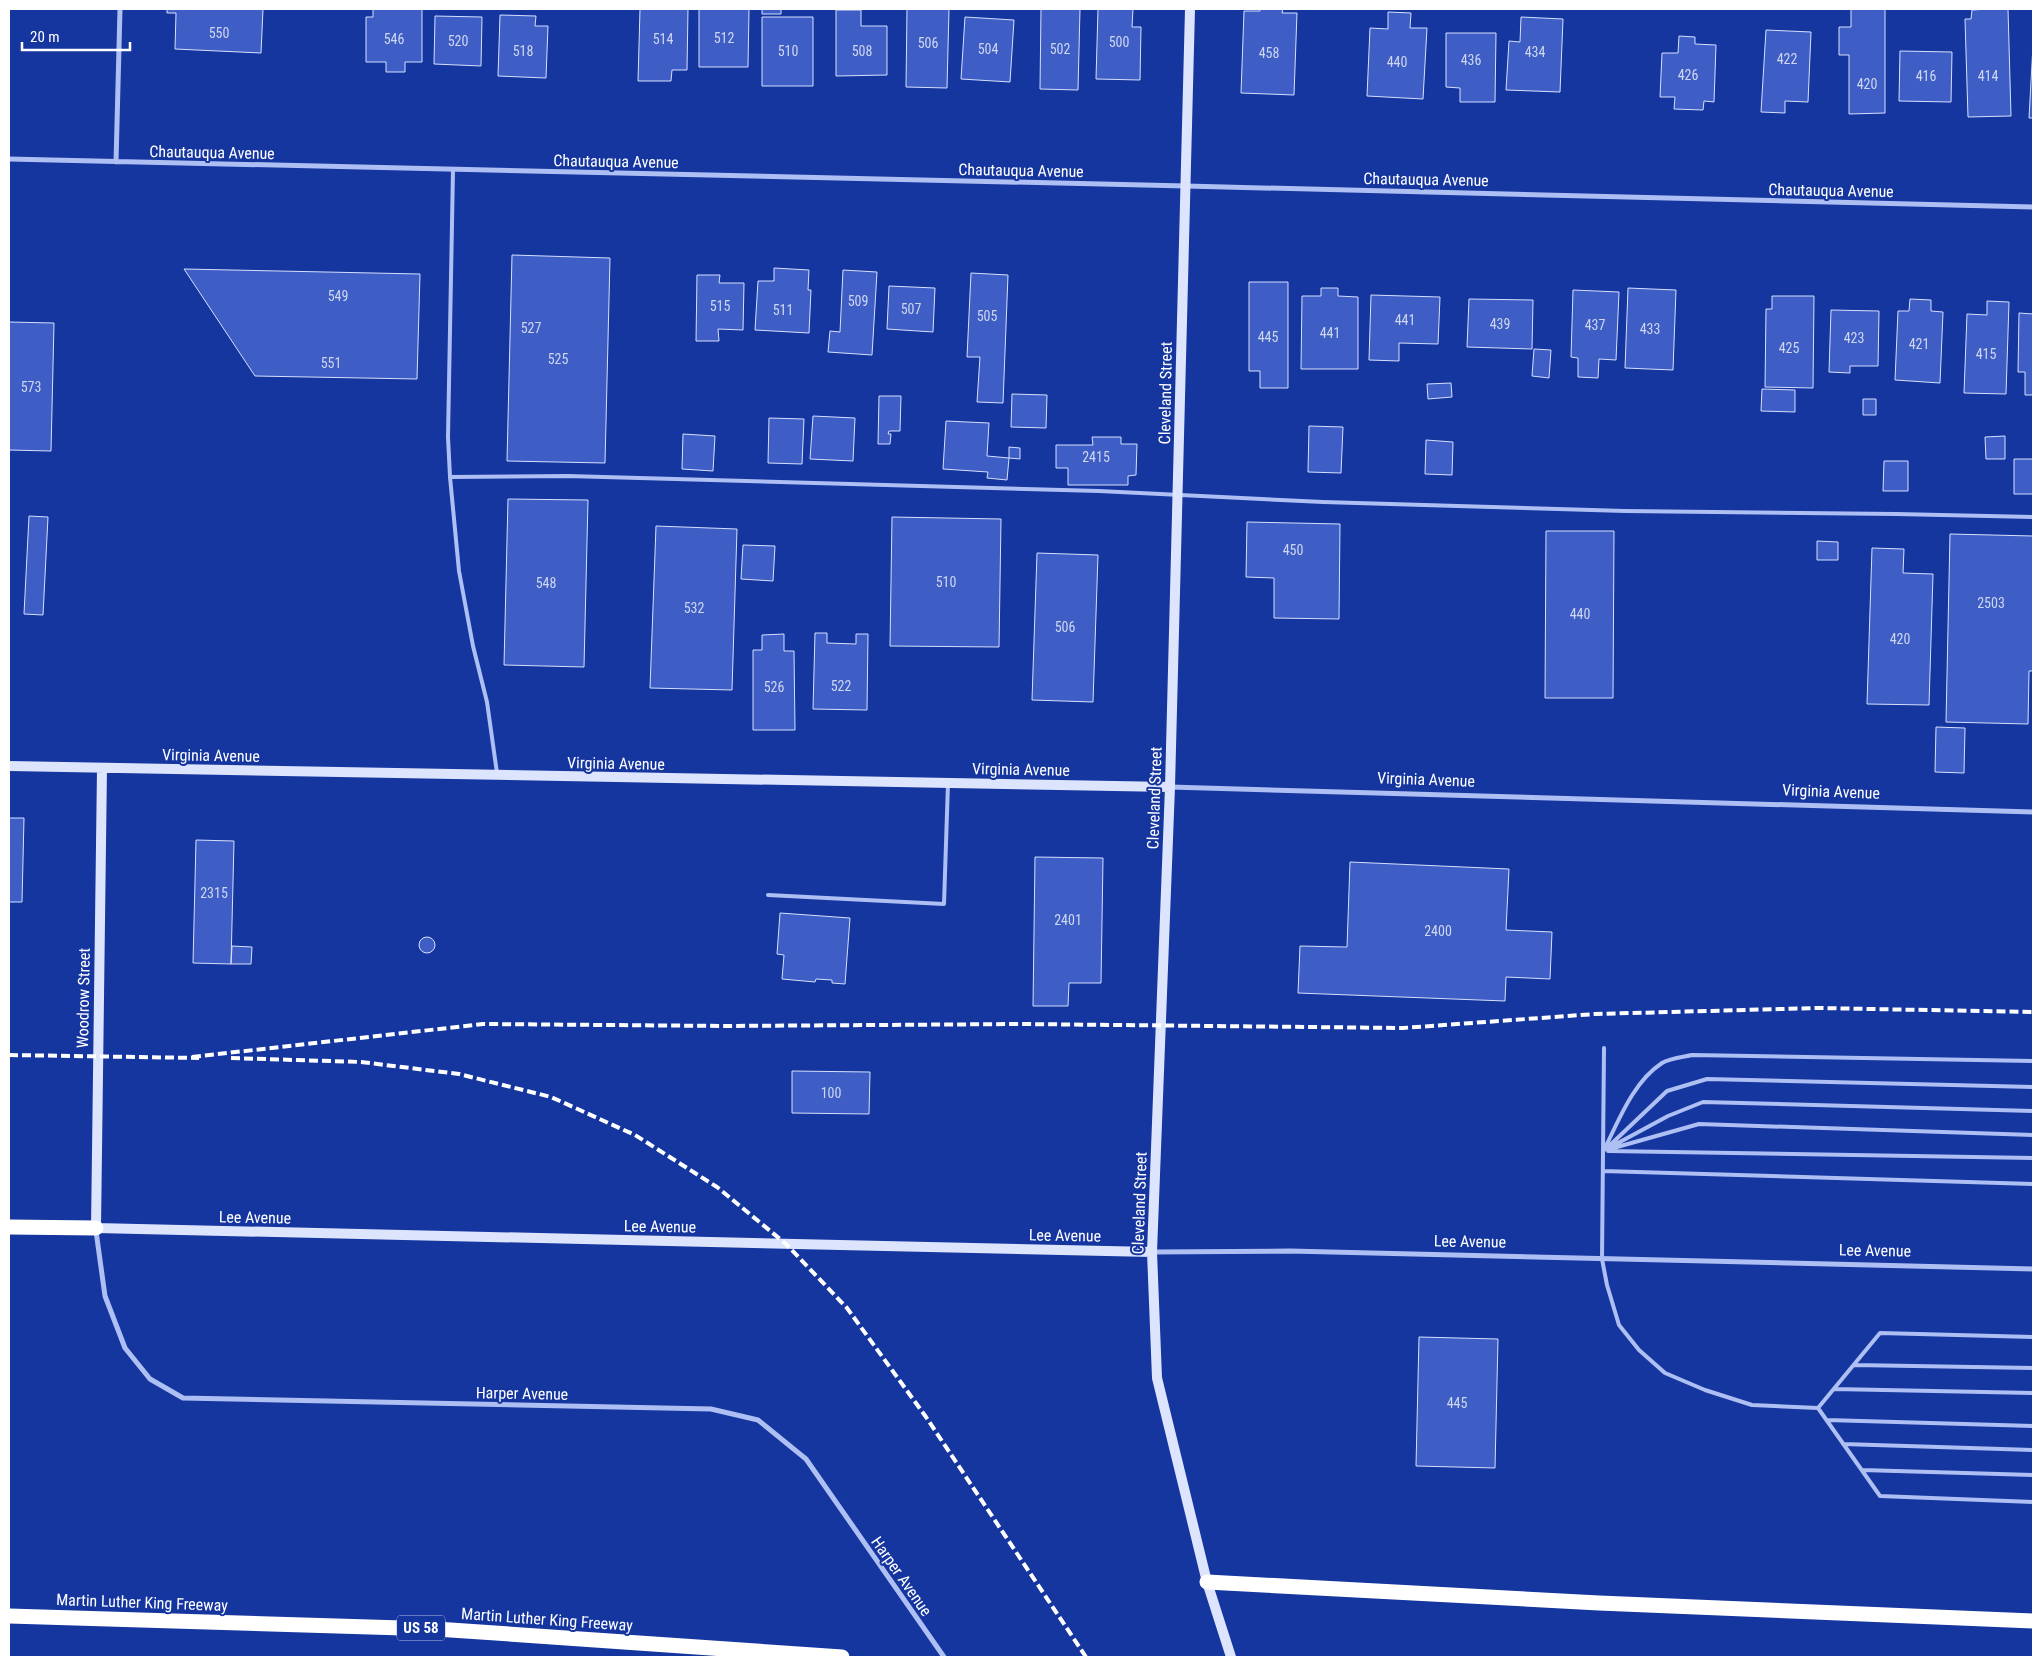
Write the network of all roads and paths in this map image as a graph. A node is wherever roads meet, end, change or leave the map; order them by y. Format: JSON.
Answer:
{"nodes":[{"id":1,"x":120,"y":9,"type":"edge"},
{"id":2,"x":1190,"y":9,"type":"edge"},
{"id":3,"x":9,"y":159,"type":"edge"},
{"id":4,"x":116,"y":162,"type":"junction"},
{"id":5,"x":453,"y":170,"type":"junction"},
{"id":6,"x":1186,"y":186,"type":"junction"},
{"id":7,"x":2033,"y":208,"type":"edge"},
{"id":8,"x":450,"y":477,"type":"junction"},
{"id":9,"x":1178,"y":494,"type":"junction"},
{"id":10,"x":2033,"y":518,"type":"edge"},
{"id":11,"x":9,"y":766,"type":"edge"},
{"id":12,"x":102,"y":768,"type":"junction"},
{"id":13,"x":497,"y":775,"type":"junction"},
{"id":14,"x":948,"y":783,"type":"junction"},
{"id":15,"x":1170,"y":787,"type":"junction"},
{"id":16,"x":2033,"y":812,"type":"edge"},
{"id":17,"x":768,"y":895,"type":"dead end"},
{"id":18,"x":1604,"y":1048,"type":"dead end"},
{"id":19,"x":2033,"y":1062,"type":"edge"},
{"id":20,"x":2033,"y":1087,"type":"edge"},
{"id":21,"x":2033,"y":1111,"type":"edge"},
{"id":22,"x":2033,"y":1136,"type":"edge"},
{"id":23,"x":1603,"y":1151,"type":"junction"},
{"id":24,"x":2033,"y":1158,"type":"edge"},
{"id":25,"x":1603,"y":1171,"type":"junction"},
{"id":26,"x":2033,"y":1184,"type":"edge"},
{"id":27,"x":9,"y":1227,"type":"edge"},
{"id":28,"x":96,"y":1228,"type":"junction"},
{"id":29,"x":1152,"y":1252,"type":"junction"},
{"id":30,"x":1602,"y":1259,"type":"junction"},
{"id":31,"x":2033,"y":1269,"type":"edge"},
{"id":32,"x":2033,"y":1337,"type":"edge"},
{"id":33,"x":1854,"y":1365,"type":"junction"},
{"id":34,"x":2033,"y":1368,"type":"edge"},
{"id":35,"x":1834,"y":1389,"type":"junction"},
{"id":36,"x":2033,"y":1393,"type":"edge"},
{"id":37,"x":1818,"y":1408,"type":"junction"},
{"id":38,"x":1827,"y":1420,"type":"junction"},
{"id":39,"x":2033,"y":1426,"type":"edge"},
{"id":40,"x":1843,"y":1444,"type":"junction"},
{"id":41,"x":2033,"y":1450,"type":"edge"},
{"id":42,"x":1862,"y":1470,"type":"junction"},
{"id":43,"x":2033,"y":1475,"type":"edge"},
{"id":44,"x":2033,"y":1502,"type":"edge"},
{"id":45,"x":1207,"y":1582,"type":"junction"},
{"id":46,"x":9,"y":1616,"type":"edge"},
{"id":47,"x":2033,"y":1621,"type":"edge"},
{"id":48,"x":837,"y":1656,"type":"edge"},
{"id":49,"x":944,"y":1657,"type":"edge"},
{"id":50,"x":1231,"y":1657,"type":"edge"}],
"edges":[{"from":1,"to":4,"type":"street"},
{"from":2,"to":6,"type":"street","name":"Cleveland Street"},
{"from":3,"to":4,"type":"street","name":"Chautauqua Avenue"},
{"from":4,"to":5,"type":"street","name":"Chautauqua Avenue"},
{"from":5,"to":6,"type":"street","name":"Chautauqua Avenue"},
{"from":5,"to":8,"type":"lane"},
{"from":6,"to":7,"type":"street","name":"Chautauqua Avenue"},
{"from":6,"to":9,"type":"street","name":"Cleveland Street"},
{"from":8,"to":9,"type":"lane"},
{"from":8,"to":13,"type":"lane"},
{"from":9,"to":10,"type":"lane"},
{"from":9,"to":15,"type":"street","name":"Cleveland Street"},
{"from":11,"to":12,"type":"street","name":"Virginia Avenue"},
{"from":12,"to":13,"type":"street","name":"Virginia Avenue"},
{"from":12,"to":28,"type":"street","name":"Woodrow Street"},
{"from":13,"to":14,"type":"street","name":"Virginia Avenue"},
{"from":14,"to":15,"type":"street","name":"Virginia Avenue"},
{"from":14,"to":17,"type":"lane"},
{"from":15,"to":16,"type":"street","name":"Virginia Avenue"},
{"from":15,"to":29,"type":"street","name":"Cleveland Street"},
{"from":18,"to":23,"type":"lane"},
{"from":19,"to":23,"type":"lane"},
{"from":20,"to":23,"type":"lane"},
{"from":21,"to":23,"type":"lane"},
{"from":22,"to":23,"type":"lane"},
{"from":23,"to":24,"type":"lane"},
{"from":23,"to":25,"type":"lane"},
{"from":25,"to":26,"type":"lane"},
{"from":25,"to":30,"type":"lane"},
{"from":27,"to":28,"type":"highway"},
{"from":28,"to":29,"type":"street","name":"Lee Avenue"},
{"from":28,"to":49,"type":"street","name":"Harper Avenue"},
{"from":29,"to":30,"type":"street","name":"Lee Avenue"},
{"from":29,"to":45,"type":"street","name":"Cleveland Street"},
{"from":30,"to":31,"type":"street","name":"Lee Avenue"},
{"from":30,"to":37,"type":"lane"},
{"from":32,"to":33,"type":"lane"},
{"from":33,"to":34,"type":"lane"},
{"from":33,"to":35,"type":"lane"},
{"from":35,"to":36,"type":"lane"},
{"from":35,"to":37,"type":"lane"},
{"from":37,"to":38,"type":"lane"},
{"from":38,"to":39,"type":"lane"},
{"from":38,"to":40,"type":"lane"},
{"from":40,"to":41,"type":"lane"},
{"from":40,"to":42,"type":"lane"},
{"from":42,"to":43,"type":"lane"},
{"from":42,"to":44,"type":"lane"},
{"from":45,"to":47,"type":"highway"},
{"from":45,"to":50,"type":"street","name":"Cleveland Street"},
{"from":46,"to":48,"type":"highway","name":"Martin Luther King Freeway","number":"US 58"}]}
